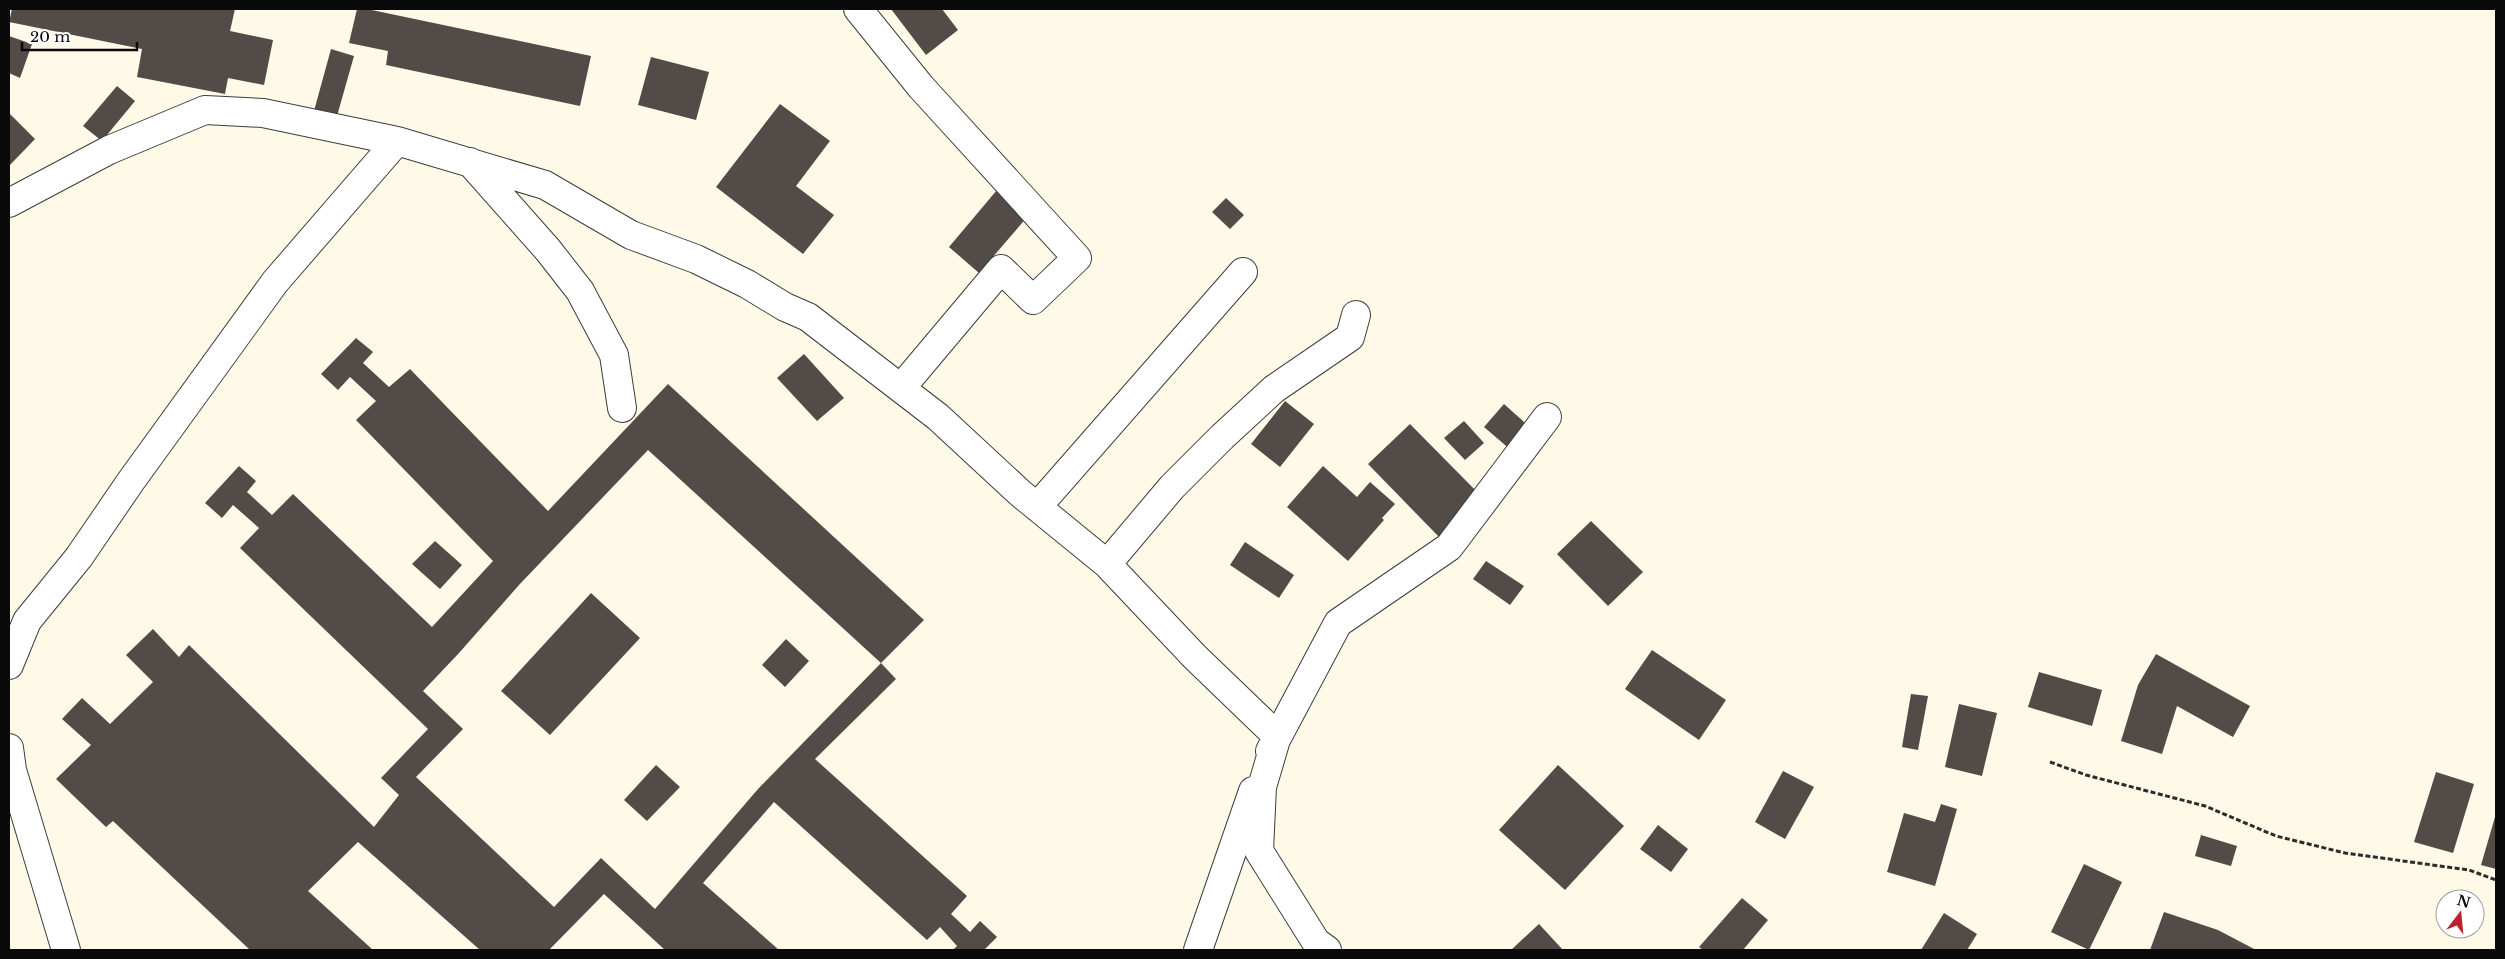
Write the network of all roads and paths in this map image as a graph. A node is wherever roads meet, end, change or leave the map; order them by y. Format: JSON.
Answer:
{"nodes":[{"id":1,"x":858,"y":9,"type":"edge"},
{"id":2,"x":397,"y":141,"type":"junction"},
{"id":3,"x":470,"y":162,"type":"junction"},
{"id":4,"x":9,"y":203,"type":"edge"},
{"id":5,"x":1243,"y":272,"type":"dead end"},
{"id":6,"x":1356,"y":315,"type":"dead end"},
{"id":7,"x":901,"y":388,"type":"junction"},
{"id":8,"x":622,"y":408,"type":"dead end"},
{"id":9,"x":1547,"y":417,"type":"dead end"},
{"id":10,"x":1038,"y":508,"type":"junction"},
{"id":11,"x":1107,"y":564,"type":"junction"},
{"id":12,"x":9,"y":665,"type":"edge"},
{"id":13,"x":1277,"y":736,"type":"junction"},
{"id":14,"x":9,"y":748,"type":"edge"},
{"id":15,"x":2050,"y":762,"type":"dead end"},
{"id":16,"x":2496,"y":880,"type":"edge"},
{"id":17,"x":66,"y":950,"type":"edge"},
{"id":18,"x":1198,"y":950,"type":"edge"},
{"id":19,"x":1327,"y":950,"type":"edge"}],
"edges":[{"from":1,"to":7,"type":"street"},
{"from":2,"to":3,"type":"street"},
{"from":2,"to":4,"type":"street"},
{"from":2,"to":12,"type":"street"},
{"from":3,"to":7,"type":"street"},
{"from":3,"to":8,"type":"street"},
{"from":5,"to":10,"type":"street"},
{"from":6,"to":11,"type":"street"},
{"from":7,"to":10,"type":"street"},
{"from":9,"to":13,"type":"street"},
{"from":10,"to":11,"type":"street"},
{"from":11,"to":13,"type":"street"},
{"from":13,"to":18,"type":"street"},
{"from":13,"to":19,"type":"street"},
{"from":14,"to":17,"type":"street"},
{"from":15,"to":16,"type":"path"}]}
